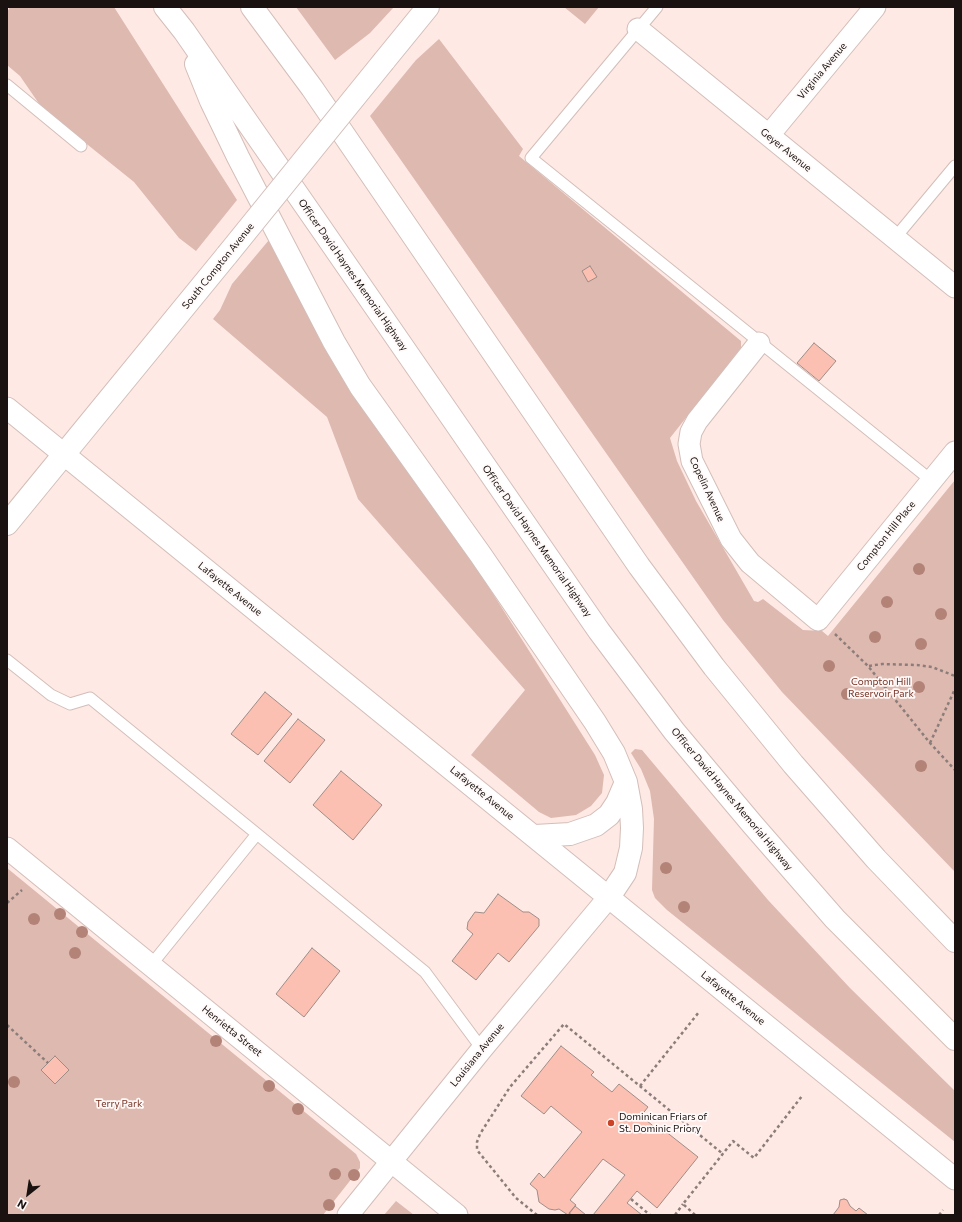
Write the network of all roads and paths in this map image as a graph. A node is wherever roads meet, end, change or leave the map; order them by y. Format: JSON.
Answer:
{"nodes":[{"id":1,"x":165,"y":7,"type":"edge"},
{"id":2,"x":252,"y":7,"type":"edge"},
{"id":3,"x":428,"y":7,"type":"edge"},
{"id":4,"x":875,"y":7,"type":"edge"},
{"id":5,"x":656,"y":8,"type":"edge"},
{"id":6,"x":638,"y":29,"type":"junction"},
{"id":7,"x":184,"y":31,"type":"junction"},
{"id":8,"x":7,"y":85,"type":"edge"},
{"id":9,"x":769,"y":135,"type":"junction"},
{"id":10,"x":81,"y":146,"type":"dead end"},
{"id":11,"x":955,"y":166,"type":"edge"},
{"id":12,"x":895,"y":238,"type":"junction"},
{"id":13,"x":955,"y":287,"type":"edge"},
{"id":14,"x":759,"y":342,"type":"junction"},
{"id":15,"x":7,"y":408,"type":"edge"},
{"id":16,"x":955,"y":452,"type":"edge"},
{"id":17,"x":64,"y":455,"type":"junction"},
{"id":18,"x":932,"y":481,"type":"junction"},
{"id":19,"x":7,"y":524,"type":"edge"},
{"id":20,"x":818,"y":620,"type":"junction"},
{"id":21,"x":7,"y":660,"type":"edge"},
{"id":22,"x":868,"y":666,"type":"junction"},
{"id":23,"x":955,"y":676,"type":"edge"},
{"id":24,"x":955,"y":689,"type":"edge"},
{"id":25,"x":930,"y":743,"type":"junction"},
{"id":26,"x":955,"y":770,"type":"edge"},
{"id":27,"x":626,"y":782,"type":"junction"},
{"id":28,"x":257,"y":834,"type":"junction"},
{"id":29,"x":535,"y":836,"type":"junction"},
{"id":30,"x":7,"y":848,"type":"edge"},
{"id":31,"x":22,"y":890,"type":"dead end"},
{"id":32,"x":609,"y":897,"type":"junction"},
{"id":33,"x":7,"y":903,"type":"edge"},
{"id":34,"x":955,"y":941,"type":"edge"},
{"id":35,"x":151,"y":965,"type":"junction"},
{"id":36,"x":699,"y":1012,"type":"dead end"},
{"id":37,"x":7,"y":1025,"type":"edge"},
{"id":38,"x":955,"y":1039,"type":"edge"},
{"id":39,"x":482,"y":1049,"type":"junction"},
{"id":40,"x":48,"y":1063,"type":"dead end"},
{"id":41,"x":640,"y":1086,"type":"junction"},
{"id":42,"x":802,"y":1096,"type":"dead end"},
{"id":43,"x":723,"y":1154,"type":"junction"},
{"id":44,"x":391,"y":1161,"type":"junction"},
{"id":45,"x":955,"y":1179,"type":"edge"},
{"id":46,"x":631,"y":1199,"type":"dead end"},
{"id":47,"x":683,"y":1204,"type":"junction"},
{"id":48,"x":943,"y":1210,"type":"dead end"},
{"id":49,"x":348,"y":1215,"type":"edge"},
{"id":50,"x":457,"y":1215,"type":"edge"},
{"id":51,"x":537,"y":1215,"type":"edge"},
{"id":52,"x":650,"y":1215,"type":"edge"},
{"id":53,"x":675,"y":1215,"type":"edge"},
{"id":54,"x":696,"y":1215,"type":"edge"},
{"id":55,"x":939,"y":1215,"type":"edge"}],
"edges":[{"from":1,"to":7,"type":"main road","name":"Officer David Haynes Memorial Highway"},
{"from":2,"to":34,"type":"main road"},
{"from":3,"to":17,"type":"main road","name":"South Compton Avenue","bridge":true},
{"from":4,"to":9,"type":"street","name":"Virginia Avenue"},
{"from":5,"to":6,"type":"lane"},
{"from":6,"to":9,"type":"street","name":"Geyer Avenue"},
{"from":6,"to":14,"type":"lane"},
{"from":7,"to":27,"type":"main road"},
{"from":7,"to":38,"type":"main road","name":"Officer David Haynes Memorial Highway"},
{"from":8,"to":10,"type":"lane"},
{"from":9,"to":12,"type":"street","name":"Geyer Avenue"},
{"from":11,"to":12,"type":"lane"},
{"from":12,"to":13,"type":"street","name":"Geyer Avenue"},
{"from":14,"to":18,"type":"lane"},
{"from":14,"to":20,"type":"street","name":"Copelin Avenue"},
{"from":15,"to":17,"type":"street","name":"Lafayette Avenue"},
{"from":16,"to":18,"type":"street","name":"Compton Hill Place"},
{"from":17,"to":19,"type":"main road","name":"South Compton Avenue"},
{"from":17,"to":29,"type":"street","name":"Lafayette Avenue"},
{"from":18,"to":20,"type":"street","name":"Compton Hill Place"},
{"from":20,"to":22,"type":"path"},
{"from":21,"to":28,"type":"lane"},
{"from":22,"to":23,"type":"path"},
{"from":22,"to":25,"type":"path"},
{"from":24,"to":25,"type":"path"},
{"from":25,"to":26,"type":"path"},
{"from":27,"to":29,"type":"main road"},
{"from":27,"to":32,"type":"main road"},
{"from":28,"to":35,"type":"lane"},
{"from":28,"to":39,"type":"lane"},
{"from":29,"to":32,"type":"street","name":"Lafayette Avenue"},
{"from":30,"to":35,"type":"street","name":"Henrietta Street"},
{"from":31,"to":33,"type":"path"},
{"from":32,"to":39,"type":"street","name":"Louisiana Avenue"},
{"from":32,"to":45,"type":"street","name":"Lafayette Avenue"},
{"from":35,"to":44,"type":"street","name":"Henrietta Street"},
{"from":36,"to":41,"type":"path"},
{"from":37,"to":40,"type":"path"},
{"from":39,"to":44,"type":"street","name":"Louisiana Avenue"},
{"from":41,"to":43,"type":"path"},
{"from":41,"to":51,"type":"path"},
{"from":42,"to":43,"type":"path"},
{"from":43,"to":47,"type":"path"},
{"from":44,"to":49,"type":"street","name":"Louisiana Avenue"},
{"from":44,"to":50,"type":"street","name":"Henrietta Street"},
{"from":46,"to":52,"type":"path"},
{"from":47,"to":53,"type":"path"},
{"from":47,"to":54,"type":"path"},
{"from":48,"to":55,"type":"path"}]}
